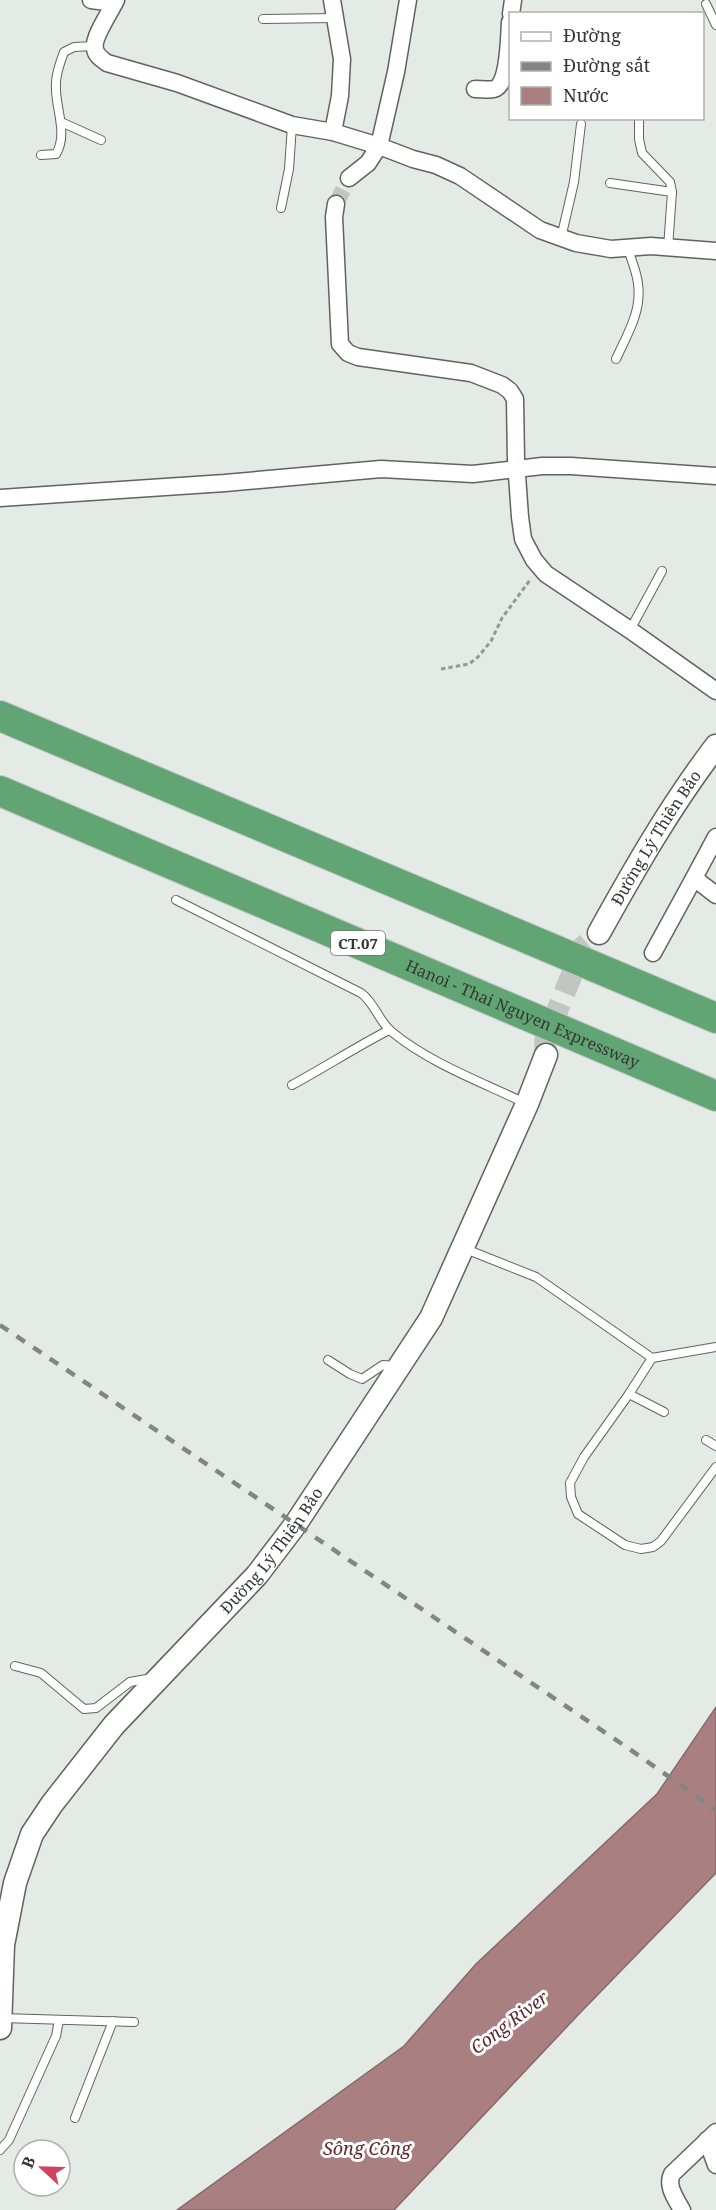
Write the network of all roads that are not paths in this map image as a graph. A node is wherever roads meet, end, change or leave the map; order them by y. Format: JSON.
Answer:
{"nodes":[{"id":1,"x":91,"y":0,"type":"edge"},
{"id":2,"x":332,"y":0,"type":"edge"},
{"id":3,"x":408,"y":0,"type":"edge"},
{"id":4,"x":115,"y":2,"type":"edge"},
{"id":5,"x":706,"y":4,"type":"dead end"},
{"id":6,"x":335,"y":18,"type":"junction"},
{"id":7,"x":263,"y":19,"type":"dead end"},
{"id":8,"x":716,"y":25,"type":"edge"},
{"id":9,"x":509,"y":33,"type":"edge"},
{"id":10,"x":94,"y":46,"type":"junction"},
{"id":11,"x":475,"y":88,"type":"dead end"},
{"id":12,"x":639,"y":120,"type":"edge"},
{"id":13,"x":61,"y":122,"type":"junction"},
{"id":14,"x":581,"y":124,"type":"dead end"},
{"id":15,"x":292,"y":125,"type":"junction"},
{"id":16,"x":333,"y":132,"type":"junction"},
{"id":17,"x":101,"y":140,"type":"dead end"},
{"id":18,"x":379,"y":146,"type":"junction"},
{"id":19,"x":41,"y":155,"type":"dead end"},
{"id":20,"x":349,"y":178,"type":"tunnel mouth"},
{"id":21,"x":610,"y":183,"type":"dead end"},
{"id":22,"x":672,"y":192,"type":"junction"},
{"id":23,"x":336,"y":204,"type":"tunnel mouth"},
{"id":24,"x":281,"y":208,"type":"dead end"},
{"id":25,"x":561,"y":238,"type":"junction"},
{"id":26,"x":628,"y":248,"type":"junction"},
{"id":27,"x":668,"y":248,"type":"junction"},
{"id":28,"x":716,"y":252,"type":"edge"},
{"id":29,"x":616,"y":359,"type":"dead end"},
{"id":30,"x":517,"y":470,"type":"junction"},
{"id":31,"x":716,"y":476,"type":"edge"},
{"id":32,"x":0,"y":498,"type":"edge"},
{"id":33,"x":662,"y":572,"type":"dead end"},
{"id":34,"x":630,"y":630,"type":"junction"},
{"id":35,"x":716,"y":691,"type":"edge"},
{"id":36,"x":0,"y":716,"type":"edge"},
{"id":37,"x":716,"y":746,"type":"edge"},
{"id":38,"x":0,"y":791,"type":"edge"},
{"id":39,"x":716,"y":837,"type":"edge"},
{"id":40,"x":694,"y":878,"type":"junction"},
{"id":41,"x":716,"y":895,"type":"edge"},
{"id":42,"x":176,"y":900,"type":"dead end"},
{"id":43,"x":599,"y":933,"type":"tunnel mouth"},
{"id":44,"x":653,"y":953,"type":"dead end"},
{"id":45,"x":716,"y":1018,"type":"edge"},
{"id":46,"x":389,"y":1030,"type":"junction"},
{"id":47,"x":546,"y":1055,"type":"tunnel mouth"},
{"id":48,"x":292,"y":1085,"type":"dead end"},
{"id":49,"x":716,"y":1096,"type":"edge"},
{"id":50,"x":527,"y":1104,"type":"junction"},
{"id":51,"x":462,"y":1248,"type":"junction"},
{"id":52,"x":716,"y":1347,"type":"edge"},
{"id":53,"x":652,"y":1358,"type":"junction"},
{"id":54,"x":328,"y":1360,"type":"dead end"},
{"id":55,"x":399,"y":1366,"type":"junction"},
{"id":56,"x":629,"y":1394,"type":"junction"},
{"id":57,"x":664,"y":1412,"type":"dead end"},
{"id":58,"x":706,"y":1440,"type":"dead end"},
{"id":59,"x":716,"y":1446,"type":"edge"},
{"id":60,"x":716,"y":1467,"type":"edge"},
{"id":61,"x":15,"y":1666,"type":"dead end"},
{"id":62,"x":161,"y":1676,"type":"junction"},
{"id":63,"x":1,"y":1945,"type":"edge"},
{"id":64,"x":59,"y":2020,"type":"junction"},
{"id":65,"x":113,"y":2021,"type":"junction"},
{"id":66,"x":134,"y":2022,"type":"dead end"},
{"id":67,"x":1,"y":2023,"type":"edge"},
{"id":68,"x":75,"y":2118,"type":"dead end"},
{"id":69,"x":712,"y":2136,"type":"edge"},
{"id":70,"x":0,"y":2150,"type":"edge"},
{"id":71,"x":716,"y":2165,"type":"edge"},
{"id":72,"x":682,"y":2210,"type":"edge"}],
"edges":[{"from":1,"to":4,"type":"street"},
{"from":2,"to":6,"type":"street"},
{"from":3,"to":18,"type":"street"},
{"from":4,"to":10,"type":"street"},
{"from":5,"to":8,"type":"lane"},
{"from":6,"to":7,"type":"lane"},
{"from":6,"to":16,"type":"street"},
{"from":9,"to":11,"type":"street"},
{"from":10,"to":13,"type":"lane"},
{"from":10,"to":15,"type":"street"},
{"from":12,"to":22,"type":"lane"},
{"from":13,"to":17,"type":"lane"},
{"from":13,"to":19,"type":"lane"},
{"from":14,"to":25,"type":"lane"},
{"from":15,"to":16,"type":"street"},
{"from":15,"to":24,"type":"lane"},
{"from":16,"to":18,"type":"street"},
{"from":18,"to":20,"type":"street"},
{"from":18,"to":25,"type":"street"},
{"from":21,"to":22,"type":"lane"},
{"from":22,"to":27,"type":"lane"},
{"from":23,"to":30,"type":"street"},
{"from":25,"to":26,"type":"street"},
{"from":26,"to":27,"type":"street"},
{"from":26,"to":29,"type":"lane"},
{"from":27,"to":28,"type":"street"},
{"from":30,"to":31,"type":"street"},
{"from":30,"to":32,"type":"street"},
{"from":30,"to":34,"type":"street"},
{"from":33,"to":34,"type":"lane"},
{"from":34,"to":35,"type":"street"},
{"from":36,"to":45,"type":"highway"},
{"from":37,"to":43,"type":"main road","name":"Đường Lý Thiên Bảo"},
{"from":38,"to":49,"type":"highway","name":"Hanoi - Thai Nguyen Expressway","number":"CT.07"},
{"from":39,"to":40,"type":"street"},
{"from":40,"to":41,"type":"street"},
{"from":40,"to":44,"type":"street"},
{"from":42,"to":46,"type":"lane"},
{"from":46,"to":48,"type":"lane"},
{"from":46,"to":50,"type":"lane"},
{"from":47,"to":50,"type":"main road","name":"Đường Lý Thiên Bảo"},
{"from":50,"to":51,"type":"main road","name":"Đường Lý Thiên Bảo"},
{"from":51,"to":53,"type":"lane"},
{"from":51,"to":55,"type":"main road","name":"Đường Lý Thiên Bảo"},
{"from":52,"to":53,"type":"lane"},
{"from":53,"to":56,"type":"lane"},
{"from":54,"to":55,"type":"lane"},
{"from":55,"to":62,"type":"main road","name":"Đường Lý Thiên Bảo"},
{"from":56,"to":57,"type":"lane"},
{"from":56,"to":60,"type":"lane"},
{"from":58,"to":59,"type":"lane"},
{"from":61,"to":62,"type":"lane"},
{"from":62,"to":63,"type":"main road","name":"Đường Lý Thiên Bảo"},
{"from":63,"to":67,"type":"main road","name":"Đường Lý Thiên Bảo"},
{"from":64,"to":65,"type":"lane"},
{"from":64,"to":67,"type":"lane"},
{"from":64,"to":70,"type":"lane"},
{"from":65,"to":66,"type":"lane"},
{"from":65,"to":68,"type":"lane"},
{"from":69,"to":71,"type":"street"},
{"from":69,"to":72,"type":"street"}]}
